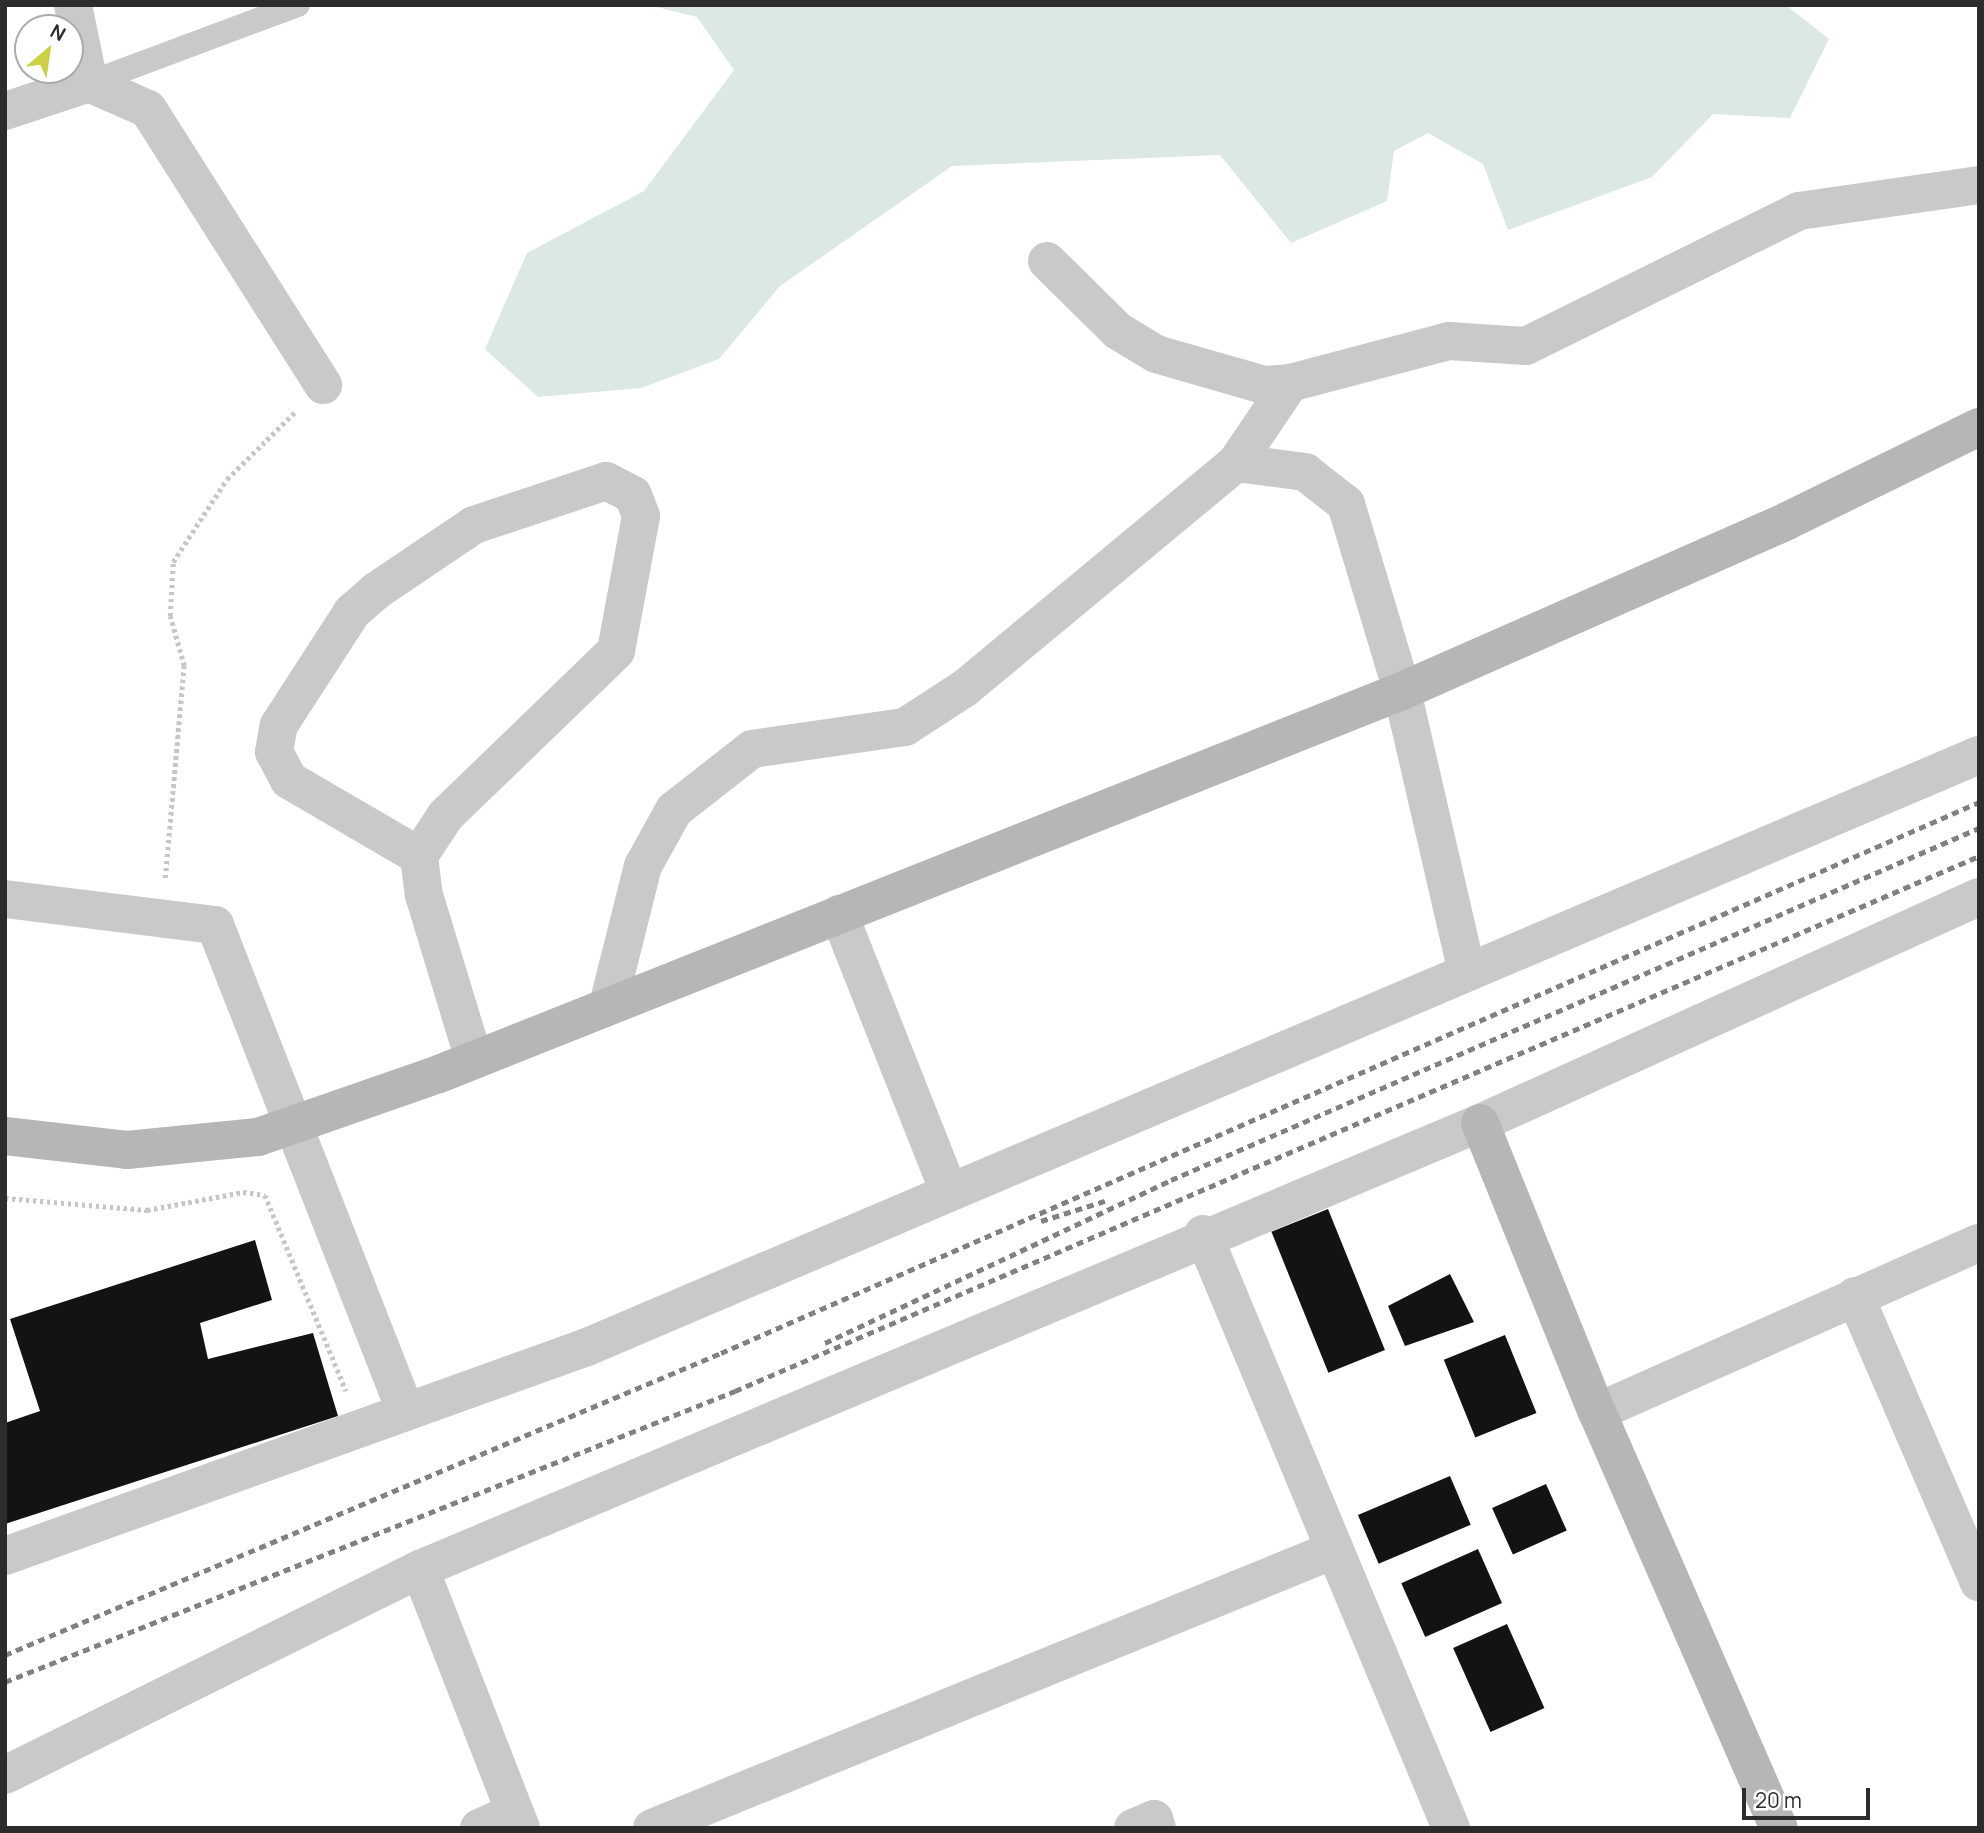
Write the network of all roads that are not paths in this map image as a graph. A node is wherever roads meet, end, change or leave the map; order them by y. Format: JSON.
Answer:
{"nodes":[{"id":1,"x":73,"y":5,"type":"edge"},
{"id":2,"x":298,"y":5,"type":"edge"},
{"id":3,"x":89,"y":83,"type":"junction"},
{"id":4,"x":5,"y":111,"type":"edge"},
{"id":5,"x":1979,"y":185,"type":"edge"},
{"id":6,"x":1047,"y":261,"type":"dead end"},
{"id":7,"x":1290,"y":383,"type":"junction"},
{"id":8,"x":323,"y":385,"type":"road end"},
{"id":9,"x":1979,"y":427,"type":"edge"},
{"id":10,"x":1237,"y":463,"type":"junction"},
{"id":11,"x":1402,"y":691,"type":"junction"},
{"id":12,"x":1979,"y":755,"type":"edge"},
{"id":13,"x":419,"y":856,"type":"junction"},
{"id":14,"x":1979,"y":897,"type":"edge"},
{"id":15,"x":5,"y":899,"type":"edge"},
{"id":16,"x":839,"y":914,"type":"junction"},
{"id":17,"x":1467,"y":973,"type":"junction"},
{"id":18,"x":608,"y":1005,"type":"junction"},
{"id":19,"x":474,"y":1060,"type":"junction"},
{"id":20,"x":1480,"y":1123,"type":"junction"},
{"id":21,"x":293,"y":1125,"type":"junction"},
{"id":22,"x":5,"y":1136,"type":"edge"},
{"id":23,"x":948,"y":1189,"type":"junction"},
{"id":24,"x":1203,"y":1234,"type":"junction"},
{"id":25,"x":1979,"y":1243,"type":"edge"},
{"id":26,"x":1855,"y":1296,"type":"junction"},
{"id":27,"x":405,"y":1410,"type":"junction"},
{"id":28,"x":1597,"y":1412,"type":"junction"},
{"id":29,"x":1334,"y":1550,"type":"junction"},
{"id":30,"x":5,"y":1556,"type":"edge"},
{"id":31,"x":420,"y":1569,"type":"junction"},
{"id":32,"x":1977,"y":1571,"type":"edge"},
{"id":33,"x":5,"y":1775,"type":"edge"},
{"id":34,"x":518,"y":1820,"type":"edge"},
{"id":35,"x":1770,"y":1825,"type":"edge"},
{"id":36,"x":479,"y":1828,"type":"edge"},
{"id":37,"x":652,"y":1828,"type":"edge"},
{"id":38,"x":1133,"y":1828,"type":"edge"},
{"id":39,"x":1157,"y":1828,"type":"edge"},
{"id":40,"x":1451,"y":1828,"type":"edge"}],
"edges":[{"from":1,"to":3,"type":"street"},
{"from":2,"to":3,"type":"lane"},
{"from":3,"to":4,"type":"street"},
{"from":3,"to":8,"type":"street"},
{"from":5,"to":7,"type":"street"},
{"from":6,"to":7,"type":"street"},
{"from":7,"to":10,"type":"street"},
{"from":9,"to":11,"type":"street"},
{"from":10,"to":11,"type":"street"},
{"from":10,"to":18,"type":"street"},
{"from":11,"to":16,"type":"street"},
{"from":11,"to":17,"type":"street"},
{"from":12,"to":17,"type":"street"},
{"from":13,"to":13,"type":"street"},
{"from":13,"to":19,"type":"street"},
{"from":14,"to":20,"type":"street"},
{"from":15,"to":21,"type":"street"},
{"from":16,"to":18,"type":"street"},
{"from":16,"to":23,"type":"street"},
{"from":17,"to":23,"type":"street"},
{"from":18,"to":19,"type":"street"},
{"from":19,"to":21,"type":"street"},
{"from":20,"to":24,"type":"street"},
{"from":20,"to":28,"type":"street"},
{"from":21,"to":22,"type":"street"},
{"from":21,"to":27,"type":"street"},
{"from":23,"to":27,"type":"street"},
{"from":24,"to":29,"type":"street"},
{"from":24,"to":31,"type":"street"},
{"from":25,"to":26,"type":"street"},
{"from":26,"to":28,"type":"street"},
{"from":26,"to":32,"type":"street"},
{"from":27,"to":30,"type":"street"},
{"from":28,"to":35,"type":"street"},
{"from":29,"to":37,"type":"street"},
{"from":29,"to":40,"type":"street"},
{"from":31,"to":33,"type":"street"},
{"from":31,"to":34,"type":"street"},
{"from":34,"to":36,"type":"street"},
{"from":38,"to":39,"type":"street"}]}
